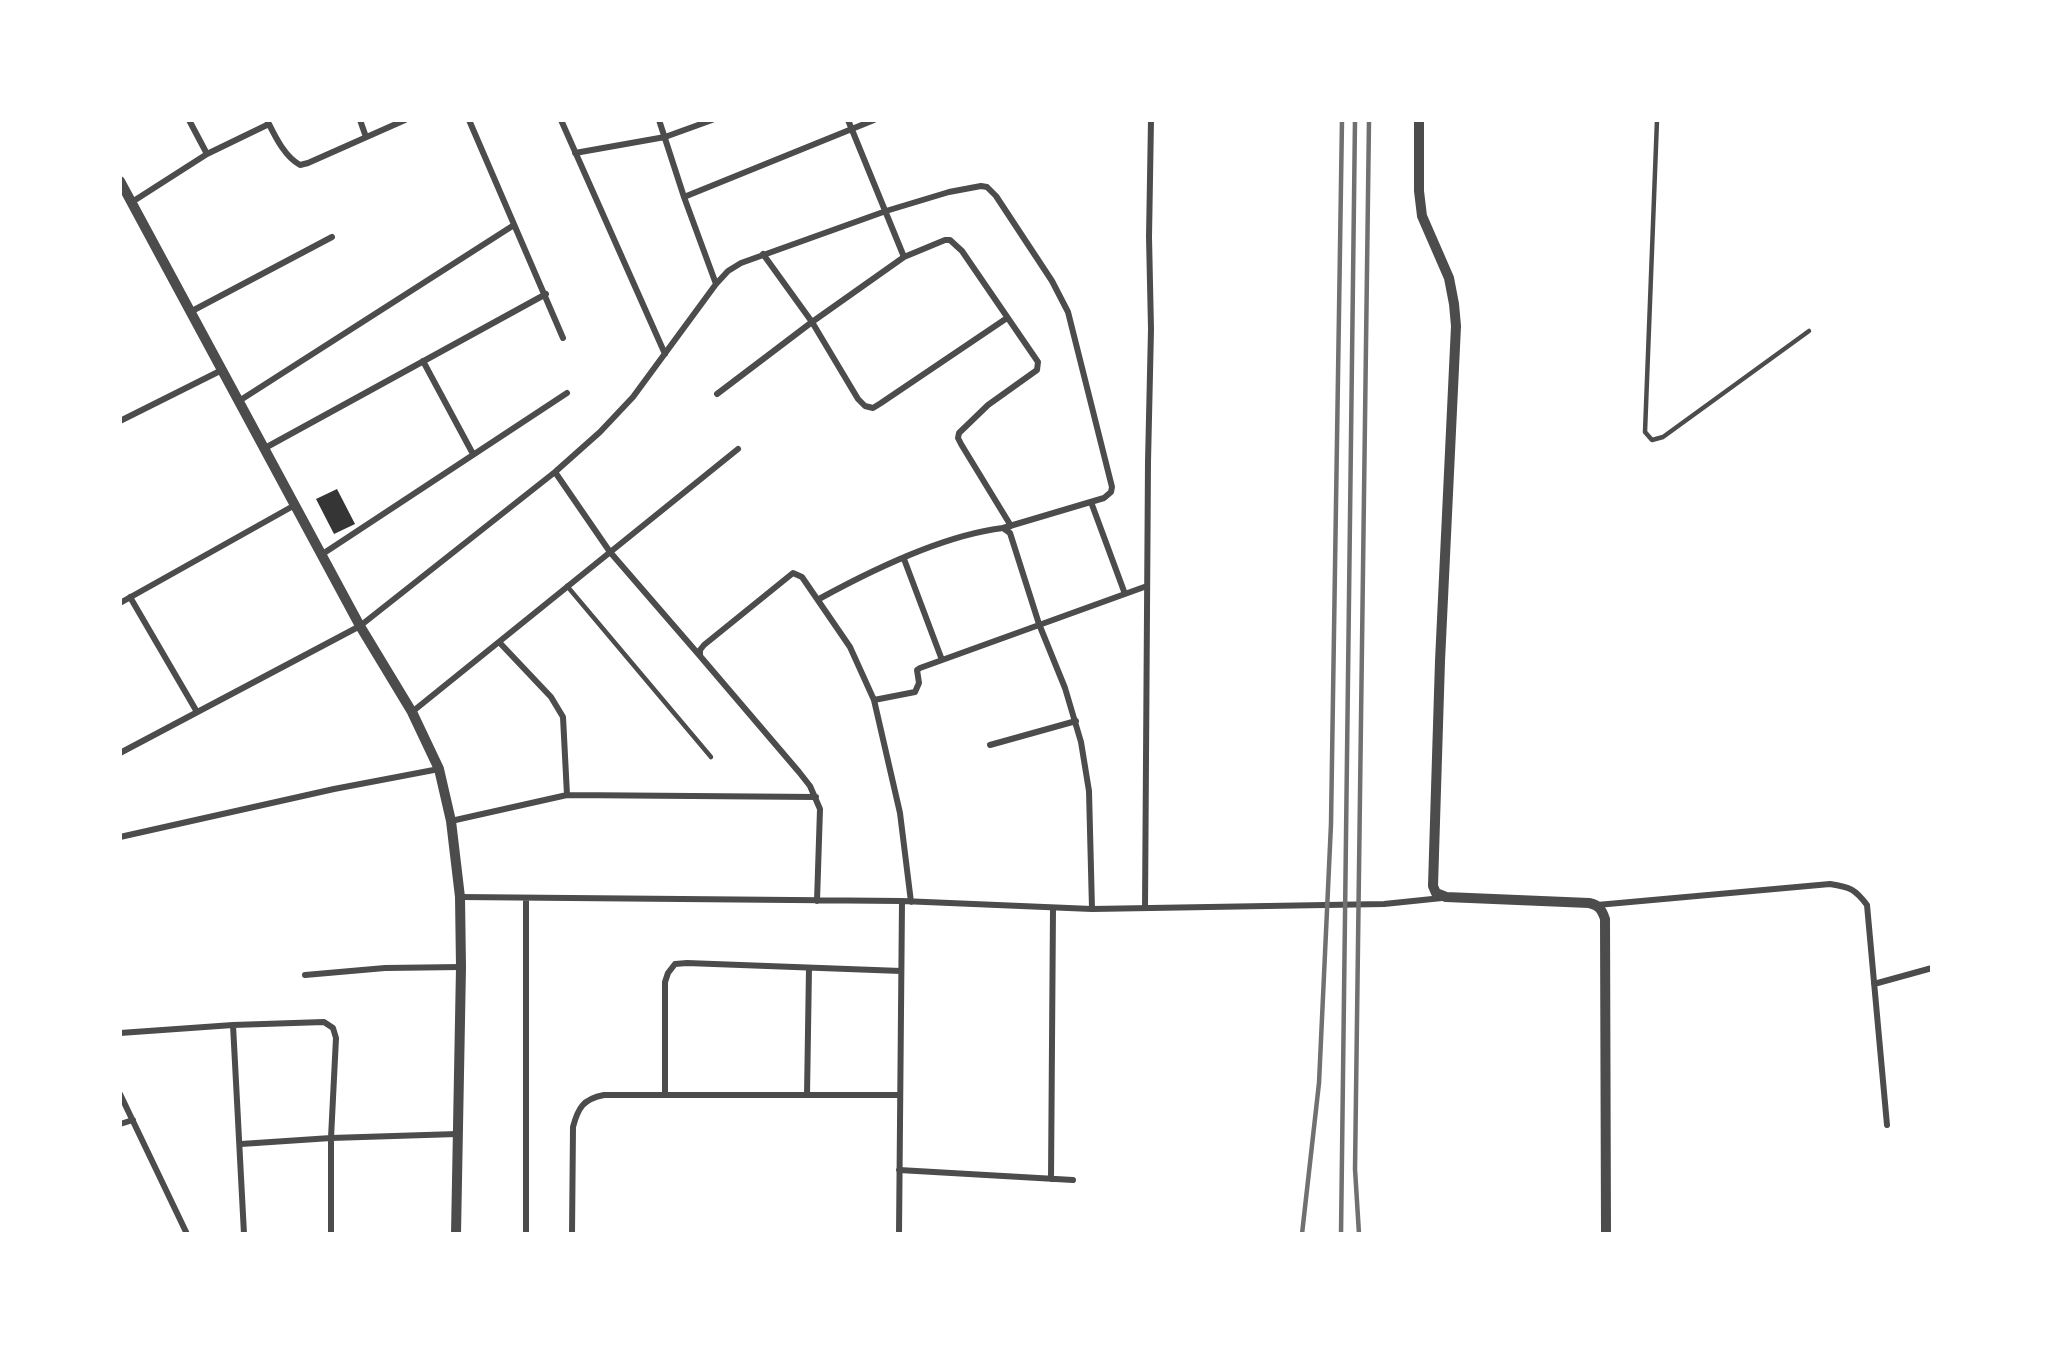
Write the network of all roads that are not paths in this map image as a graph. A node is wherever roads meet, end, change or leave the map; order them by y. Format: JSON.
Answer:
{"nodes":[{"id":1,"x":189,"y":120,"type":"edge"},
{"id":2,"x":360,"y":120,"type":"edge"},
{"id":3,"x":405,"y":120,"type":"edge"},
{"id":4,"x":469,"y":120,"type":"edge"},
{"id":5,"x":561,"y":120,"type":"edge"},
{"id":6,"x":659,"y":120,"type":"edge"},
{"id":7,"x":712,"y":120,"type":"edge"},
{"id":8,"x":848,"y":120,"type":"edge"},
{"id":9,"x":874,"y":120,"type":"edge"},
{"id":10,"x":1151,"y":120,"type":"edge"},
{"id":11,"x":1419,"y":120,"type":"edge"},
{"id":12,"x":1657,"y":120,"type":"edge"},
{"id":13,"x":268,"y":122,"type":"edge"},
{"id":14,"x":852,"y":130,"type":"junction"},
{"id":15,"x":366,"y":137,"type":"junction"},
{"id":16,"x":665,"y":137,"type":"junction"},
{"id":17,"x":575,"y":153,"type":"junction"},
{"id":18,"x":207,"y":154,"type":"junction"},
{"id":19,"x":120,"y":181,"type":"edge"},
{"id":20,"x":684,"y":197,"type":"junction"},
{"id":21,"x":132,"y":202,"type":"junction"},
{"id":22,"x":886,"y":211,"type":"junction"},
{"id":23,"x":514,"y":225,"type":"junction"},
{"id":24,"x":332,"y":237,"type":"dead end"},
{"id":25,"x":763,"y":254,"type":"junction"},
{"id":26,"x":904,"y":257,"type":"junction"},
{"id":27,"x":716,"y":284,"type":"junction"},
{"id":28,"x":546,"y":294,"type":"junction"},
{"id":29,"x":192,"y":311,"type":"junction"},
{"id":30,"x":1007,"y":318,"type":"junction"},
{"id":31,"x":812,"y":322,"type":"junction"},
{"id":32,"x":1809,"y":331,"type":"dead end"},
{"id":33,"x":563,"y":338,"type":"dead end"},
{"id":34,"x":665,"y":354,"type":"junction"},
{"id":35,"x":423,"y":361,"type":"junction"},
{"id":36,"x":222,"y":370,"type":"junction"},
{"id":37,"x":567,"y":393,"type":"dead end"},
{"id":38,"x":717,"y":394,"type":"dead end"},
{"id":39,"x":239,"y":401,"type":"junction"},
{"id":40,"x":120,"y":421,"type":"edge"},
{"id":41,"x":265,"y":448,"type":"junction"},
{"id":42,"x":738,"y":449,"type":"dead end"},
{"id":43,"x":473,"y":454,"type":"junction"},
{"id":44,"x":555,"y":472,"type":"junction"},
{"id":45,"x":1091,"y":502,"type":"junction"},
{"id":46,"x":295,"y":504,"type":"junction"},
{"id":47,"x":1011,"y":526,"type":"junction"},
{"id":48,"x":1003,"y":528,"type":"junction"},
{"id":49,"x":610,"y":552,"type":"junction"},
{"id":50,"x":321,"y":555,"type":"junction"},
{"id":51,"x":904,"y":559,"type":"junction"},
{"id":52,"x":567,"y":586,"type":"junction"},
{"id":53,"x":1147,"y":586,"type":"junction"},
{"id":54,"x":1125,"y":594,"type":"junction"},
{"id":55,"x":130,"y":597,"type":"junction"},
{"id":56,"x":819,"y":599,"type":"junction"},
{"id":57,"x":120,"y":603,"type":"edge"},
{"id":58,"x":1039,"y":624,"type":"junction"},
{"id":59,"x":360,"y":626,"type":"junction"},
{"id":60,"x":499,"y":642,"type":"junction"},
{"id":61,"x":700,"y":656,"type":"junction"},
{"id":62,"x":942,"y":660,"type":"junction"},
{"id":63,"x":874,"y":700,"type":"junction"},
{"id":64,"x":197,"y":712,"type":"junction"},
{"id":65,"x":412,"y":712,"type":"junction"},
{"id":66,"x":1076,"y":721,"type":"junction"},
{"id":67,"x":990,"y":745,"type":"dead end"},
{"id":68,"x":120,"y":753,"type":"edge"},
{"id":69,"x":711,"y":757,"type":"dead end"},
{"id":70,"x":439,"y":770,"type":"junction"},
{"id":71,"x":567,"y":795,"type":"junction"},
{"id":72,"x":816,"y":797,"type":"junction"},
{"id":73,"x":451,"y":821,"type":"junction"},
{"id":74,"x":120,"y":837,"type":"edge"},
{"id":75,"x":460,"y":897,"type":"junction"},
{"id":76,"x":1446,"y":897,"type":"junction"},
{"id":77,"x":526,"y":898,"type":"junction"},
{"id":78,"x":817,"y":901,"type":"junction"},
{"id":79,"x":902,"y":902,"type":"junction"},
{"id":80,"x":911,"y":902,"type":"junction"},
{"id":81,"x":1596,"y":905,"type":"junction"},
{"id":82,"x":1053,"y":908,"type":"junction"},
{"id":83,"x":1145,"y":908,"type":"junction"},
{"id":84,"x":1092,"y":909,"type":"junction"},
{"id":85,"x":461,"y":967,"type":"junction"},
{"id":86,"x":809,"y":968,"type":"junction"},
{"id":87,"x":1932,"y":968,"type":"edge"},
{"id":88,"x":901,"y":971,"type":"junction"},
{"id":89,"x":305,"y":975,"type":"dead end"},
{"id":90,"x":1874,"y":984,"type":"junction"},
{"id":91,"x":233,"y":1025,"type":"junction"},
{"id":92,"x":120,"y":1033,"type":"edge"},
{"id":93,"x":120,"y":1094,"type":"edge"},
{"id":94,"x":665,"y":1095,"type":"junction"},
{"id":95,"x":807,"y":1095,"type":"junction"},
{"id":96,"x":900,"y":1095,"type":"junction"},
{"id":97,"x":133,"y":1120,"type":"junction"},
{"id":98,"x":120,"y":1124,"type":"edge"},
{"id":99,"x":1887,"y":1125,"type":"dead end"},
{"id":100,"x":457,"y":1134,"type":"junction"},
{"id":101,"x":331,"y":1138,"type":"junction"},
{"id":102,"x":240,"y":1144,"type":"junction"},
{"id":103,"x":899,"y":1170,"type":"junction"},
{"id":104,"x":1051,"y":1179,"type":"junction"},
{"id":105,"x":1073,"y":1180,"type":"dead end"},
{"id":106,"x":244,"y":1233,"type":"edge"},
{"id":107,"x":187,"y":1234,"type":"edge"},
{"id":108,"x":235,"y":1234,"type":"edge"},
{"id":109,"x":331,"y":1234,"type":"edge"},
{"id":110,"x":456,"y":1234,"type":"edge"},
{"id":111,"x":526,"y":1234,"type":"edge"},
{"id":112,"x":572,"y":1234,"type":"edge"},
{"id":113,"x":899,"y":1234,"type":"edge"},
{"id":114,"x":1606,"y":1234,"type":"edge"}],
"edges":[{"from":1,"to":18,"type":"street"},
{"from":2,"to":15,"type":"street"},
{"from":3,"to":15,"type":"street"},
{"from":4,"to":23,"type":"street"},
{"from":5,"to":17,"type":"street"},
{"from":6,"to":16,"type":"street"},
{"from":7,"to":16,"type":"street"},
{"from":8,"to":14,"type":"street"},
{"from":9,"to":14,"type":"street"},
{"from":10,"to":53,"type":"street"},
{"from":11,"to":76,"type":"street"},
{"from":12,"to":32,"type":"lane"},
{"from":13,"to":15,"type":"street"},
{"from":13,"to":18,"type":"street"},
{"from":14,"to":20,"type":"street"},
{"from":14,"to":22,"type":"street"},
{"from":16,"to":17,"type":"street"},
{"from":16,"to":20,"type":"street"},
{"from":17,"to":34,"type":"street"},
{"from":18,"to":21,"type":"street"},
{"from":19,"to":21,"type":"street"},
{"from":20,"to":27,"type":"street"},
{"from":21,"to":29,"type":"street"},
{"from":22,"to":25,"type":"street"},
{"from":22,"to":26,"type":"street"},
{"from":22,"to":45,"type":"street"},
{"from":23,"to":28,"type":"street"},
{"from":23,"to":39,"type":"street"},
{"from":24,"to":29,"type":"street"},
{"from":25,"to":27,"type":"street"},
{"from":25,"to":31,"type":"street"},
{"from":26,"to":30,"type":"street"},
{"from":26,"to":31,"type":"street"},
{"from":27,"to":34,"type":"street"},
{"from":28,"to":33,"type":"street"},
{"from":28,"to":35,"type":"street"},
{"from":29,"to":36,"type":"street"},
{"from":30,"to":31,"type":"street"},
{"from":30,"to":47,"type":"street"},
{"from":31,"to":38,"type":"street"},
{"from":34,"to":44,"type":"street"},
{"from":35,"to":41,"type":"street"},
{"from":35,"to":43,"type":"street"},
{"from":36,"to":39,"type":"street"},
{"from":36,"to":40,"type":"street"},
{"from":37,"to":43,"type":"street"},
{"from":39,"to":41,"type":"street"},
{"from":41,"to":46,"type":"street"},
{"from":42,"to":49,"type":"street"},
{"from":43,"to":50,"type":"street"},
{"from":44,"to":49,"type":"street"},
{"from":44,"to":59,"type":"street"},
{"from":45,"to":47,"type":"street"},
{"from":45,"to":54,"type":"street"},
{"from":46,"to":50,"type":"street"},
{"from":46,"to":55,"type":"street"},
{"from":47,"to":48,"type":"street"},
{"from":48,"to":51,"type":"street"},
{"from":48,"to":58,"type":"street"},
{"from":49,"to":52,"type":"street"},
{"from":49,"to":61,"type":"street"},
{"from":50,"to":59,"type":"street"},
{"from":51,"to":56,"type":"street"},
{"from":51,"to":62,"type":"street"},
{"from":52,"to":60,"type":"street"},
{"from":52,"to":69,"type":"lane"},
{"from":53,"to":54,"type":"street"},
{"from":53,"to":83,"type":"street"},
{"from":54,"to":58,"type":"street"},
{"from":55,"to":57,"type":"street"},
{"from":55,"to":64,"type":"street"},
{"from":56,"to":61,"type":"street"},
{"from":56,"to":63,"type":"street"},
{"from":58,"to":62,"type":"street"},
{"from":58,"to":66,"type":"street"},
{"from":59,"to":64,"type":"street"},
{"from":59,"to":65,"type":"street"},
{"from":60,"to":65,"type":"street"},
{"from":60,"to":71,"type":"street"},
{"from":61,"to":72,"type":"street"},
{"from":62,"to":63,"type":"street"},
{"from":63,"to":80,"type":"street"},
{"from":64,"to":68,"type":"street"},
{"from":65,"to":70,"type":"street"},
{"from":66,"to":67,"type":"street"},
{"from":66,"to":84,"type":"street"},
{"from":70,"to":73,"type":"street"},
{"from":70,"to":74,"type":"street"},
{"from":71,"to":72,"type":"street"},
{"from":71,"to":73,"type":"street"},
{"from":72,"to":78,"type":"street"},
{"from":73,"to":75,"type":"street"},
{"from":75,"to":77,"type":"street"},
{"from":75,"to":85,"type":"street"},
{"from":76,"to":81,"type":"street"},
{"from":76,"to":83,"type":"street"},
{"from":77,"to":78,"type":"street"},
{"from":77,"to":111,"type":"street"},
{"from":78,"to":79,"type":"street"},
{"from":79,"to":80,"type":"street"},
{"from":79,"to":88,"type":"street"},
{"from":80,"to":82,"type":"street"},
{"from":81,"to":90,"type":"street"},
{"from":81,"to":114,"type":"street"},
{"from":82,"to":84,"type":"street"},
{"from":82,"to":104,"type":"street"},
{"from":83,"to":84,"type":"street"},
{"from":85,"to":89,"type":"street"},
{"from":85,"to":100,"type":"street"},
{"from":86,"to":88,"type":"street"},
{"from":86,"to":94,"type":"street"},
{"from":86,"to":95,"type":"street"},
{"from":87,"to":90,"type":"street"},
{"from":88,"to":96,"type":"street"},
{"from":90,"to":99,"type":"street"},
{"from":91,"to":92,"type":"street"},
{"from":91,"to":101,"type":"street"},
{"from":91,"to":102,"type":"street"},
{"from":93,"to":97,"type":"street"},
{"from":94,"to":95,"type":"street"},
{"from":94,"to":112,"type":"street"},
{"from":95,"to":96,"type":"street"},
{"from":96,"to":103,"type":"street"},
{"from":97,"to":98,"type":"street"},
{"from":97,"to":107,"type":"street"},
{"from":100,"to":101,"type":"street"},
{"from":100,"to":110,"type":"street"},
{"from":101,"to":102,"type":"street"},
{"from":101,"to":109,"type":"street"},
{"from":102,"to":106,"type":"street"},
{"from":103,"to":104,"type":"street"},
{"from":103,"to":113,"type":"street"},
{"from":104,"to":105,"type":"street"},
{"from":106,"to":108,"type":"street"}]}
